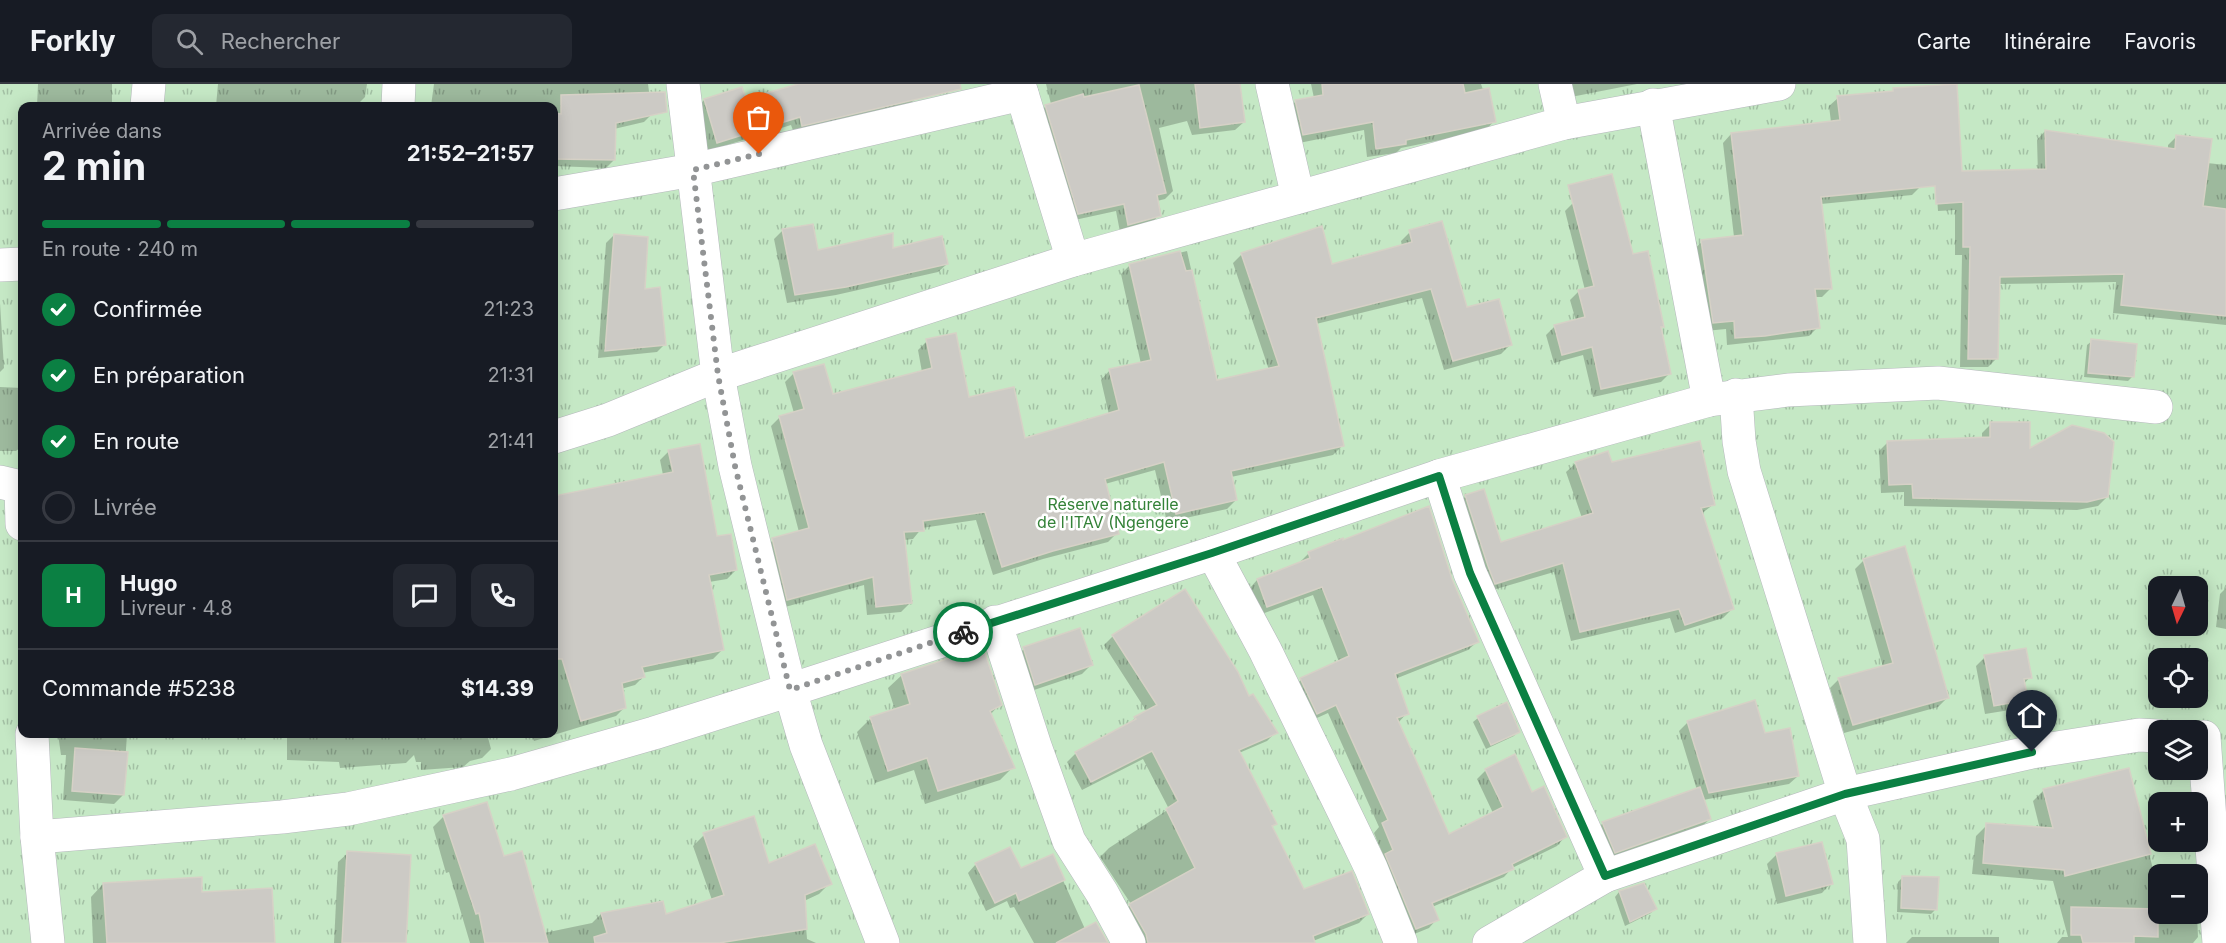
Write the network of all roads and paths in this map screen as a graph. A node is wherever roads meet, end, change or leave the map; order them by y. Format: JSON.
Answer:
{"nodes":[{"id":1,"x":149,"y":84,"type":"edge"},
{"id":2,"x":399,"y":84,"type":"edge"},
{"id":3,"x":683,"y":84,"type":"edge"},
{"id":4,"x":1272,"y":84,"type":"edge"},
{"id":5,"x":1554,"y":84,"type":"edge"},
{"id":6,"x":1779,"y":84,"type":"edge"},
{"id":7,"x":1020,"y":89,"type":"edge"},
{"id":8,"x":147,"y":102,"type":"edge"},
{"id":9,"x":398,"y":102,"type":"edge"},
{"id":10,"x":1653,"y":105,"type":"junction"},
{"id":11,"x":1564,"y":123,"type":"junction"},
{"id":12,"x":693,"y":170,"type":"junction"},
{"id":13,"x":558,"y":193,"type":"edge"},
{"id":14,"x":1298,"y":197,"type":"junction"},
{"id":15,"x":1073,"y":260,"type":"junction"},
{"id":16,"x":18,"y":264,"type":"edge"},
{"id":17,"x":0,"y":265,"type":"edge"},
{"id":18,"x":718,"y":375,"type":"junction"},
{"id":19,"x":1722,"y":397,"type":"junction"},
{"id":20,"x":2157,"y":407,"type":"dead end"},
{"id":21,"x":558,"y":436,"type":"edge"},
{"id":22,"x":1439,"y":476,"type":"junction"},
{"id":23,"x":14,"y":485,"type":"edge"},
{"id":24,"x":18,"y":504,"type":"edge"},
{"id":25,"x":1212,"y":553,"type":"junction"},
{"id":26,"x":995,"y":622,"type":"junction"},
{"id":27,"x":790,"y":690,"type":"junction"},
{"id":28,"x":2148,"y":735,"type":"edge"},
{"id":29,"x":2209,"y":737,"type":"edge"},
{"id":30,"x":32,"y":738,"type":"edge"},
{"id":31,"x":1845,"y":794,"type":"junction"},
{"id":32,"x":37,"y":837,"type":"junction"},
{"id":33,"x":1605,"y":876,"type":"junction"},
{"id":34,"x":48,"y":943,"type":"edge"},
{"id":35,"x":883,"y":943,"type":"edge"},
{"id":36,"x":1129,"y":943,"type":"edge"},
{"id":37,"x":1401,"y":943,"type":"edge"},
{"id":38,"x":1489,"y":943,"type":"edge"},
{"id":39,"x":1870,"y":943,"type":"edge"},
{"id":40,"x":2219,"y":943,"type":"edge"}],
"edges":[{"from":1,"to":8,"type":"street"},
{"from":2,"to":9,"type":"street"},
{"from":3,"to":12,"type":"street"},
{"from":4,"to":14,"type":"street"},
{"from":5,"to":11,"type":"street"},
{"from":6,"to":10,"type":"street"},
{"from":7,"to":12,"type":"street"},
{"from":7,"to":15,"type":"street"},
{"from":10,"to":11,"type":"street"},
{"from":10,"to":19,"type":"street"},
{"from":11,"to":14,"type":"street"},
{"from":12,"to":13,"type":"street"},
{"from":12,"to":18,"type":"street"},
{"from":14,"to":15,"type":"street"},
{"from":15,"to":18,"type":"street"},
{"from":16,"to":17,"type":"street"},
{"from":18,"to":21,"type":"street"},
{"from":18,"to":27,"type":"street"},
{"from":19,"to":20,"type":"street"},
{"from":19,"to":22,"type":"street"},
{"from":19,"to":31,"type":"street"},
{"from":22,"to":25,"type":"street"},
{"from":22,"to":33,"type":"street"},
{"from":23,"to":24,"type":"street"},
{"from":25,"to":26,"type":"street"},
{"from":25,"to":37,"type":"street"},
{"from":26,"to":27,"type":"street"},
{"from":26,"to":36,"type":"street"},
{"from":27,"to":32,"type":"street"},
{"from":27,"to":35,"type":"street"},
{"from":28,"to":31,"type":"street"},
{"from":29,"to":40,"type":"street"},
{"from":30,"to":32,"type":"street"},
{"from":31,"to":33,"type":"street"},
{"from":31,"to":39,"type":"street"},
{"from":32,"to":34,"type":"street"},
{"from":33,"to":38,"type":"street"}]}
